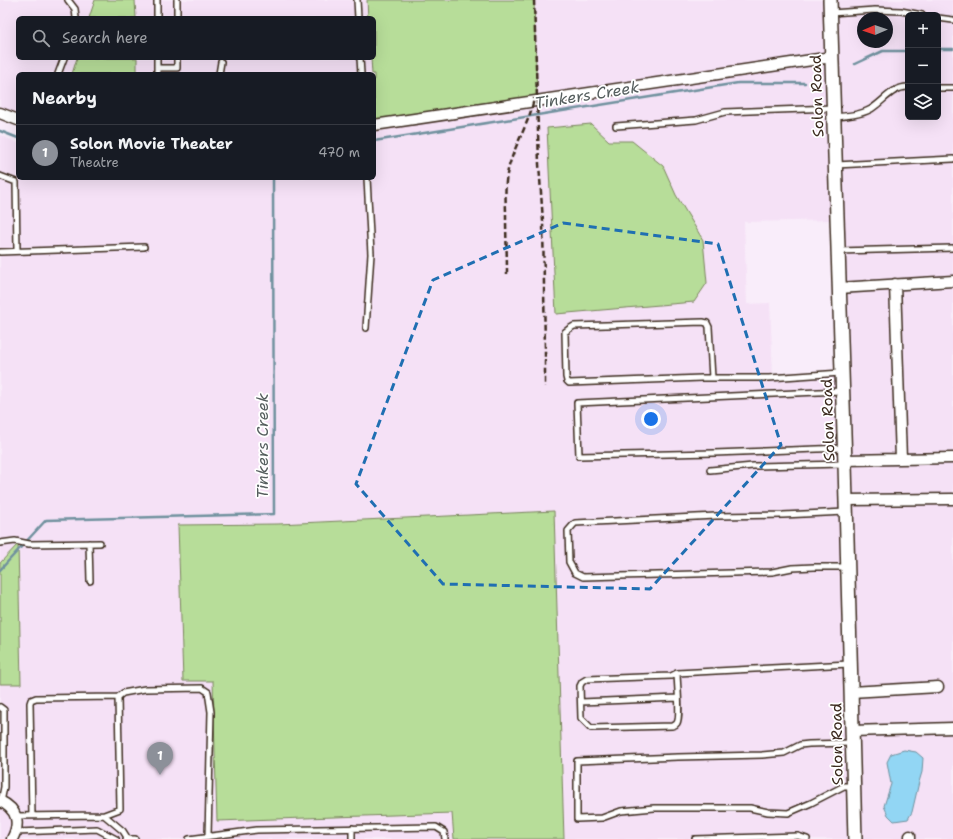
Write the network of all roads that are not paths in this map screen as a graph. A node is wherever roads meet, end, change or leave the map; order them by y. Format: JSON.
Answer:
{"nodes":[{"id":1,"x":68,"y":0,"type":"edge"},
{"id":2,"x":157,"y":0,"type":"edge"},
{"id":3,"x":177,"y":0,"type":"edge"},
{"id":4,"x":357,"y":0,"type":"edge"},
{"id":5,"x":830,"y":6,"type":"edge"},
{"id":6,"x":906,"y":12,"type":"edge"},
{"id":7,"x":76,"y":16,"type":"edge"},
{"id":8,"x":157,"y":16,"type":"edge"},
{"id":9,"x":177,"y":16,"type":"edge"},
{"id":10,"x":358,"y":16,"type":"edge"},
{"id":11,"x":941,"y":18,"type":"edge"},
{"id":12,"x":953,"y":20,"type":"edge"},
{"id":13,"x":832,"y":57,"type":"junction"},
{"id":14,"x":63,"y":60,"type":"edge"},
{"id":15,"x":157,"y":60,"type":"edge"},
{"id":16,"x":177,"y":60,"type":"edge"},
{"id":17,"x":360,"y":60,"type":"edge"},
{"id":18,"x":221,"y":62,"type":"dead end"},
{"id":19,"x":157,"y":68,"type":"junction"},
{"id":20,"x":59,"y":72,"type":"edge"},
{"id":21,"x":157,"y":72,"type":"edge"},
{"id":22,"x":219,"y":72,"type":"edge"},
{"id":23,"x":361,"y":72,"type":"edge"},
{"id":24,"x":905,"y":87,"type":"edge"},
{"id":25,"x":941,"y":88,"type":"edge"},
{"id":26,"x":953,"y":88,"type":"edge"},
{"id":27,"x":0,"y":113,"type":"edge"},
{"id":28,"x":834,"y":113,"type":"junction"},
{"id":29,"x":16,"y":119,"type":"edge"},
{"id":30,"x":376,"y":125,"type":"edge"},
{"id":31,"x":616,"y":126,"type":"dead end"},
{"id":32,"x":953,"y":160,"type":"edge"},
{"id":33,"x":835,"y":165,"type":"junction"},
{"id":34,"x":0,"y":176,"type":"edge"},
{"id":35,"x":367,"y":180,"type":"edge"},
{"id":36,"x":144,"y":247,"type":"dead end"},
{"id":37,"x":953,"y":248,"type":"edge"},
{"id":38,"x":17,"y":251,"type":"junction"},
{"id":39,"x":838,"y":251,"type":"junction"},
{"id":40,"x":0,"y":252,"type":"edge"},
{"id":41,"x":953,"y":281,"type":"edge"},
{"id":42,"x":895,"y":284,"type":"junction"},
{"id":43,"x":839,"y":288,"type":"junction"},
{"id":44,"x":366,"y":328,"type":"dead end"},
{"id":45,"x":842,"y":373,"type":"junction"},
{"id":46,"x":712,"y":378,"type":"junction"},
{"id":47,"x":842,"y":391,"type":"junction"},
{"id":48,"x":845,"y":457,"type":"junction"},
{"id":49,"x":953,"y":458,"type":"edge"},
{"id":50,"x":901,"y":459,"type":"junction"},
{"id":51,"x":710,"y":470,"type":"dead end"},
{"id":52,"x":953,"y":499,"type":"edge"},
{"id":53,"x":846,"y":506,"type":"junction"},
{"id":54,"x":0,"y":543,"type":"edge"},
{"id":55,"x":89,"y":543,"type":"junction"},
{"id":56,"x":100,"y":543,"type":"dead end"},
{"id":57,"x":848,"y":567,"type":"junction"},
{"id":58,"x":90,"y":581,"type":"dead end"},
{"id":59,"x":850,"y":664,"type":"junction"},
{"id":60,"x":677,"y":673,"type":"junction"},
{"id":61,"x":938,"y":687,"type":"dead end"},
{"id":62,"x":851,"y":692,"type":"junction"},
{"id":63,"x":118,"y":697,"type":"junction"},
{"id":64,"x":678,"y":698,"type":"junction"},
{"id":65,"x":581,"y":702,"type":"junction"},
{"id":66,"x":0,"y":707,"type":"edge"},
{"id":67,"x":953,"y":728,"type":"edge"},
{"id":68,"x":852,"y":737,"type":"junction"},
{"id":69,"x":2,"y":772,"type":"edge"},
{"id":70,"x":854,"y":786,"type":"junction"},
{"id":71,"x":1,"y":802,"type":"edge"},
{"id":72,"x":104,"y":815,"type":"junction"},
{"id":73,"x":15,"y":816,"type":"junction"},
{"id":74,"x":32,"y":816,"type":"junction"},
{"id":75,"x":352,"y":828,"type":"junction"},
{"id":76,"x":31,"y":832,"type":"junction"},
{"id":77,"x":14,"y":836,"type":"edge"},
{"id":78,"x":208,"y":836,"type":"junction"},
{"id":79,"x":31,"y":839,"type":"edge"},
{"id":80,"x":116,"y":839,"type":"edge"},
{"id":81,"x":127,"y":839,"type":"edge"},
{"id":82,"x":135,"y":839,"type":"edge"},
{"id":83,"x":192,"y":839,"type":"edge"},
{"id":84,"x":352,"y":839,"type":"edge"},
{"id":85,"x":445,"y":839,"type":"edge"},
{"id":86,"x":695,"y":839,"type":"edge"},
{"id":87,"x":807,"y":839,"type":"edge"},
{"id":88,"x":855,"y":839,"type":"edge"}],
"edges":[{"from":1,"to":7,"type":"lane"},
{"from":2,"to":8,"type":"lane"},
{"from":3,"to":9,"type":"lane"},
{"from":4,"to":10,"type":"lane"},
{"from":5,"to":6,"type":"lane"},
{"from":5,"to":13,"type":"street","name":"Solon Road"},
{"from":11,"to":12,"type":"lane"},
{"from":13,"to":28,"type":"street","name":"Solon Road"},
{"from":13,"to":30,"type":"street"},
{"from":14,"to":20,"type":"lane"},
{"from":15,"to":19,"type":"lane"},
{"from":16,"to":19,"type":"lane"},
{"from":17,"to":23,"type":"lane"},
{"from":18,"to":22,"type":"lane"},
{"from":19,"to":21,"type":"lane"},
{"from":24,"to":28,"type":"lane"},
{"from":25,"to":26,"type":"lane"},
{"from":27,"to":29,"type":"street"},
{"from":28,"to":31,"type":"lane"},
{"from":28,"to":33,"type":"street","name":"Solon Road"},
{"from":32,"to":33,"type":"lane"},
{"from":33,"to":39,"type":"street","name":"Solon Road"},
{"from":34,"to":38,"type":"lane"},
{"from":35,"to":44,"type":"lane"},
{"from":36,"to":38,"type":"lane"},
{"from":37,"to":39,"type":"lane"},
{"from":38,"to":40,"type":"lane"},
{"from":39,"to":43,"type":"street","name":"Solon Road"},
{"from":41,"to":42,"type":"street"},
{"from":42,"to":43,"type":"street"},
{"from":42,"to":50,"type":"street"},
{"from":43,"to":45,"type":"street","name":"Solon Road"},
{"from":45,"to":46,"type":"lane"},
{"from":45,"to":47,"type":"street","name":"Solon Road"},
{"from":46,"to":46,"type":"lane"},
{"from":47,"to":48,"type":"street","name":"Solon Road"},
{"from":47,"to":48,"type":"lane"},
{"from":48,"to":50,"type":"street"},
{"from":48,"to":51,"type":"lane"},
{"from":48,"to":53,"type":"street","name":"Solon Road"},
{"from":49,"to":50,"type":"street"},
{"from":52,"to":53,"type":"street"},
{"from":53,"to":57,"type":"street","name":"Solon Road"},
{"from":53,"to":57,"type":"lane"},
{"from":54,"to":55,"type":"lane"},
{"from":55,"to":56,"type":"lane"},
{"from":55,"to":58,"type":"lane"},
{"from":57,"to":59,"type":"street","name":"Solon Road"},
{"from":59,"to":60,"type":"lane"},
{"from":59,"to":62,"type":"street","name":"Solon Road"},
{"from":60,"to":64,"type":"lane"},
{"from":60,"to":65,"type":"lane"},
{"from":61,"to":62,"type":"street"},
{"from":62,"to":68,"type":"street","name":"Solon Road"},
{"from":63,"to":72,"type":"lane"},
{"from":63,"to":74,"type":"lane"},
{"from":63,"to":78,"type":"lane"},
{"from":64,"to":65,"type":"lane"},
{"from":64,"to":65,"type":"lane"},
{"from":66,"to":69,"type":"lane"},
{"from":67,"to":68,"type":"street"},
{"from":68,"to":70,"type":"street","name":"Solon Road"},
{"from":68,"to":70,"type":"lane"},
{"from":69,"to":71,"type":"lane"},
{"from":70,"to":88,"type":"street","name":"Solon Road"},
{"from":71,"to":73,"type":"street"},
{"from":72,"to":74,"type":"lane"},
{"from":72,"to":81,"type":"lane"},
{"from":73,"to":74,"type":"lane"},
{"from":73,"to":77,"type":"street"},
{"from":75,"to":78,"type":"lane"},
{"from":75,"to":84,"type":"lane"},
{"from":75,"to":85,"type":"lane"},
{"from":76,"to":77,"type":"lane"},
{"from":76,"to":79,"type":"lane"},
{"from":76,"to":80,"type":"lane"},
{"from":78,"to":83,"type":"lane"},
{"from":81,"to":82,"type":"lane"},
{"from":86,"to":87,"type":"lane"}]}
